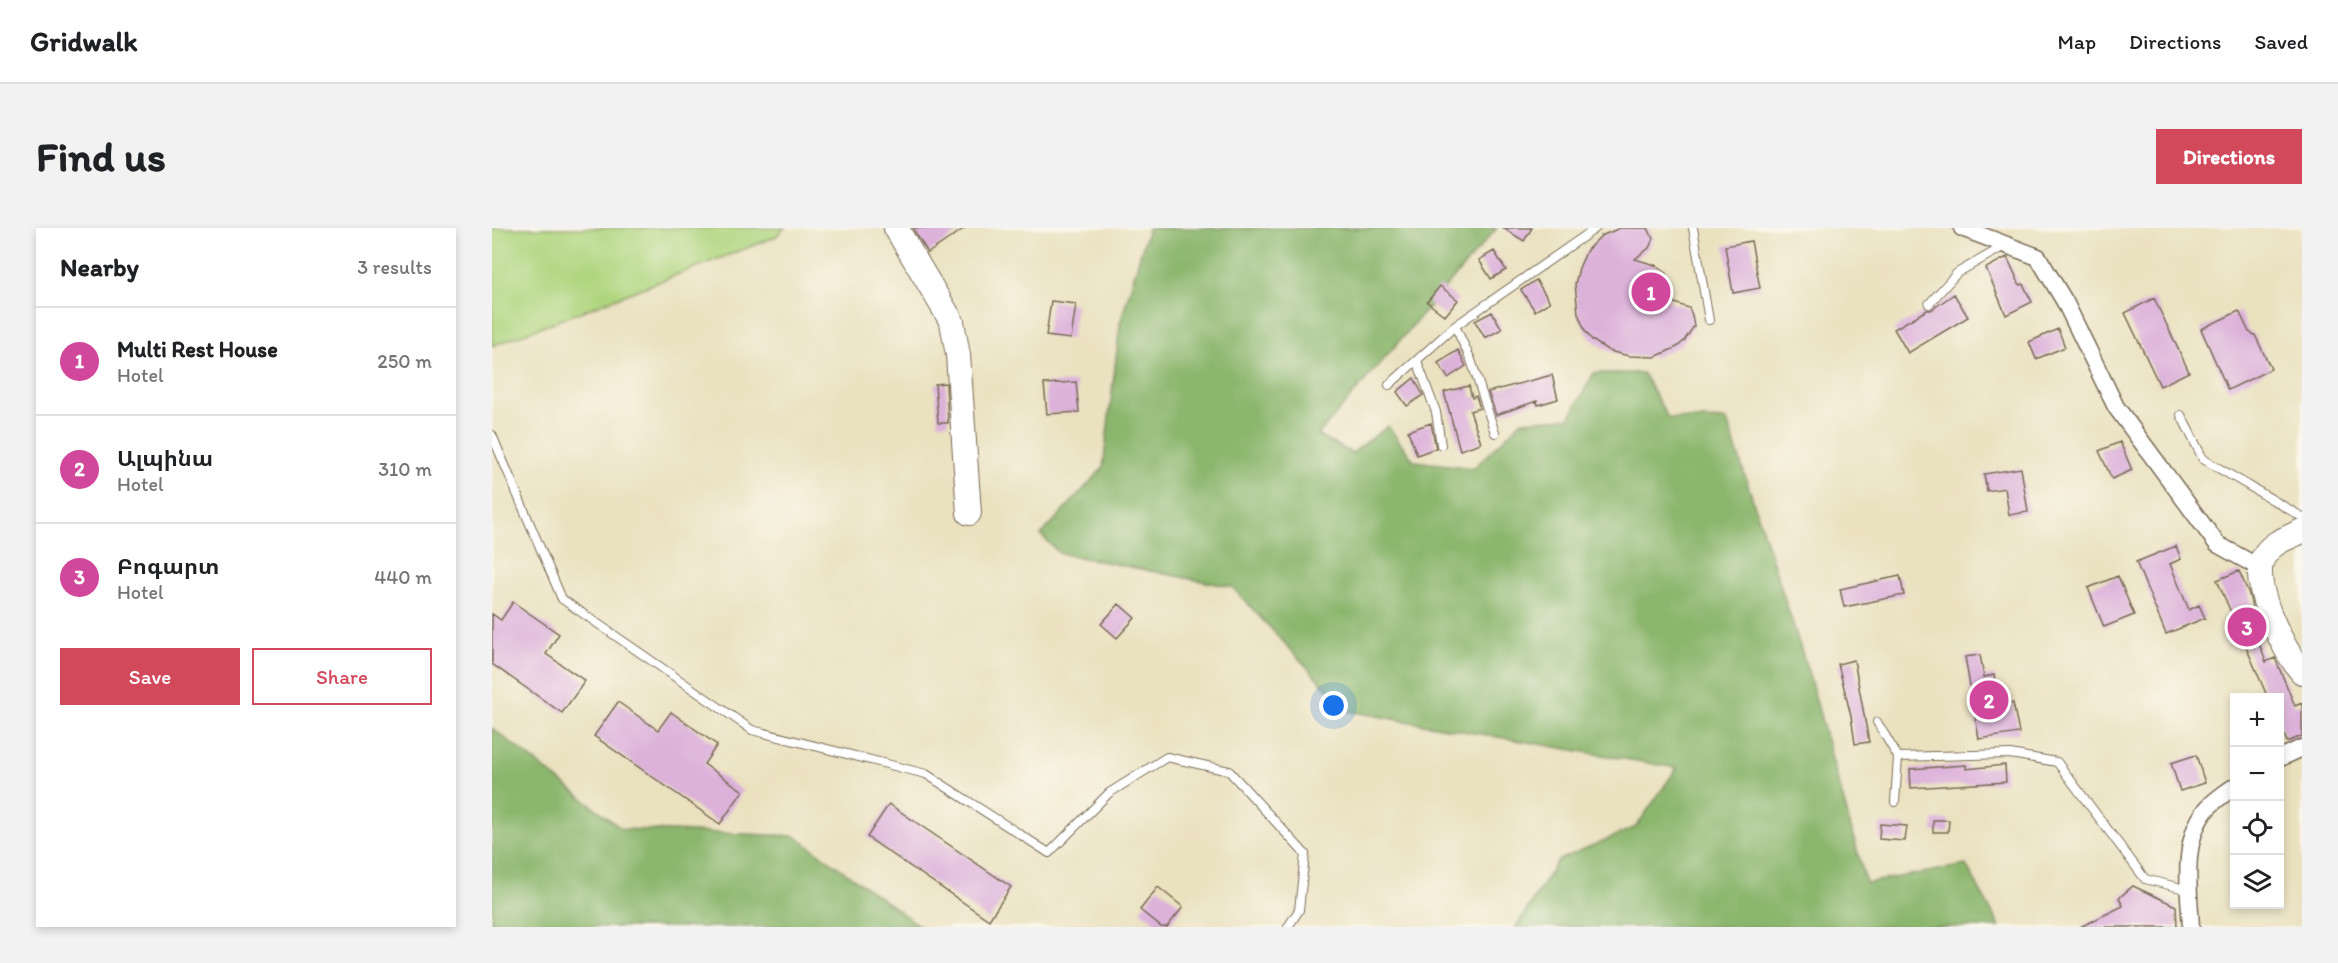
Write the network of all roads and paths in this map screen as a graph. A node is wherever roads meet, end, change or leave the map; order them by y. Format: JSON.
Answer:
{"nodes":[{"id":1,"x":896,"y":228,"type":"edge"},
{"id":2,"x":1596,"y":228,"type":"edge"},
{"id":3,"x":1693,"y":228,"type":"edge"},
{"id":4,"x":1962,"y":228,"type":"edge"},
{"id":5,"x":2006,"y":245,"type":"junction"},
{"id":6,"x":1929,"y":304,"type":"dead end"},
{"id":7,"x":1709,"y":320,"type":"dead end"},
{"id":8,"x":1455,"y":326,"type":"junction"},
{"id":9,"x":1417,"y":361,"type":"junction"},
{"id":10,"x":1389,"y":385,"type":"dead end"},
{"id":11,"x":2181,"y":415,"type":"dead end"},
{"id":12,"x":1495,"y":433,"type":"dead end"},
{"id":13,"x":492,"y":435,"type":"edge"},
{"id":14,"x":1441,"y":445,"type":"dead end"},
{"id":15,"x":969,"y":513,"type":"dead end"},
{"id":16,"x":2302,"y":517,"type":"edge"},
{"id":17,"x":2302,"y":531,"type":"edge"},
{"id":18,"x":2260,"y":568,"type":"junction"},
{"id":19,"x":2302,"y":672,"type":"edge"},
{"id":20,"x":1877,"y":722,"type":"dead end"},
{"id":21,"x":2302,"y":748,"type":"edge"},
{"id":22,"x":2284,"y":756,"type":"edge"},
{"id":23,"x":1898,"y":757,"type":"junction"},
{"id":24,"x":2230,"y":791,"type":"edge"},
{"id":25,"x":1895,"y":802,"type":"dead end"},
{"id":26,"x":2189,"y":890,"type":"junction"},
{"id":27,"x":1288,"y":927,"type":"edge"},
{"id":28,"x":2191,"y":927,"type":"edge"}],
"edges":[{"from":1,"to":15,"type":"street"},
{"from":2,"to":8,"type":"lane"},
{"from":3,"to":7,"type":"lane"},
{"from":4,"to":5,"type":"street"},
{"from":5,"to":6,"type":"lane"},
{"from":5,"to":18,"type":"street"},
{"from":8,"to":9,"type":"lane"},
{"from":8,"to":12,"type":"lane"},
{"from":9,"to":10,"type":"lane"},
{"from":9,"to":14,"type":"lane"},
{"from":11,"to":16,"type":"lane"},
{"from":13,"to":27,"type":"lane"},
{"from":17,"to":18,"type":"street"},
{"from":18,"to":19,"type":"street"},
{"from":20,"to":23,"type":"lane"},
{"from":21,"to":22,"type":"street"},
{"from":23,"to":25,"type":"lane"},
{"from":23,"to":26,"type":"lane"},
{"from":24,"to":26,"type":"street"},
{"from":26,"to":28,"type":"street"}]}
